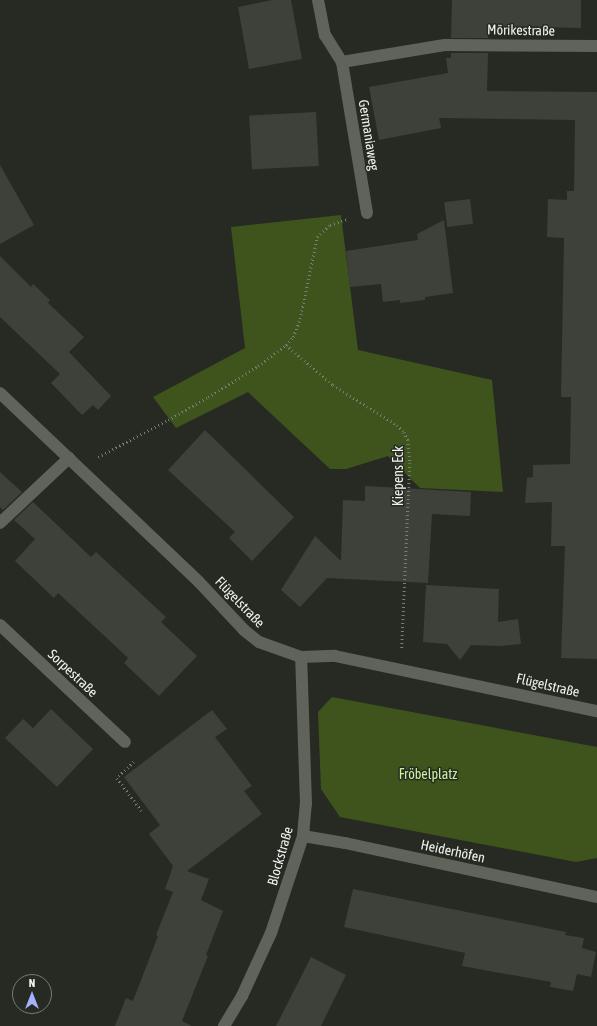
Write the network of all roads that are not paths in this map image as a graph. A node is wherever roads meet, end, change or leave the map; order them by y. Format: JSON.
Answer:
{"nodes":[{"id":1,"x":318,"y":0,"type":"edge"},
{"id":2,"x":597,"y":46,"type":"edge"},
{"id":3,"x":342,"y":62,"type":"junction"},
{"id":4,"x":366,"y":213,"type":"road end"},
{"id":5,"x":0,"y":393,"type":"edge"},
{"id":6,"x":68,"y":458,"type":"junction"},
{"id":7,"x":0,"y":523,"type":"edge"},
{"id":8,"x":0,"y":625,"type":"edge"},
{"id":9,"x":301,"y":657,"type":"junction"},
{"id":10,"x":597,"y":710,"type":"edge"},
{"id":11,"x":125,"y":742,"type":"road end"},
{"id":12,"x":303,"y":836,"type":"junction"},
{"id":13,"x":597,"y":897,"type":"edge"},
{"id":14,"x":224,"y":1026,"type":"edge"}],
"edges":[{"from":1,"to":3,"type":"street","name":"Germaniaweg"},
{"from":2,"to":3,"type":"street","name":"Mörikestraße"},
{"from":3,"to":4,"type":"street","name":"Germaniaweg"},
{"from":5,"to":6,"type":"street","name":"Flügelstraße"},
{"from":6,"to":7,"type":"street"},
{"from":6,"to":9,"type":"street","name":"Flügelstraße"},
{"from":8,"to":11,"type":"street","name":"Sorpestraße"},
{"from":9,"to":10,"type":"street","name":"Flügelstraße"},
{"from":9,"to":12,"type":"street","name":"Blockstraße"},
{"from":12,"to":13,"type":"street","name":"Heiderhöfen"},
{"from":12,"to":14,"type":"street","name":"Blockstraße"}]}
